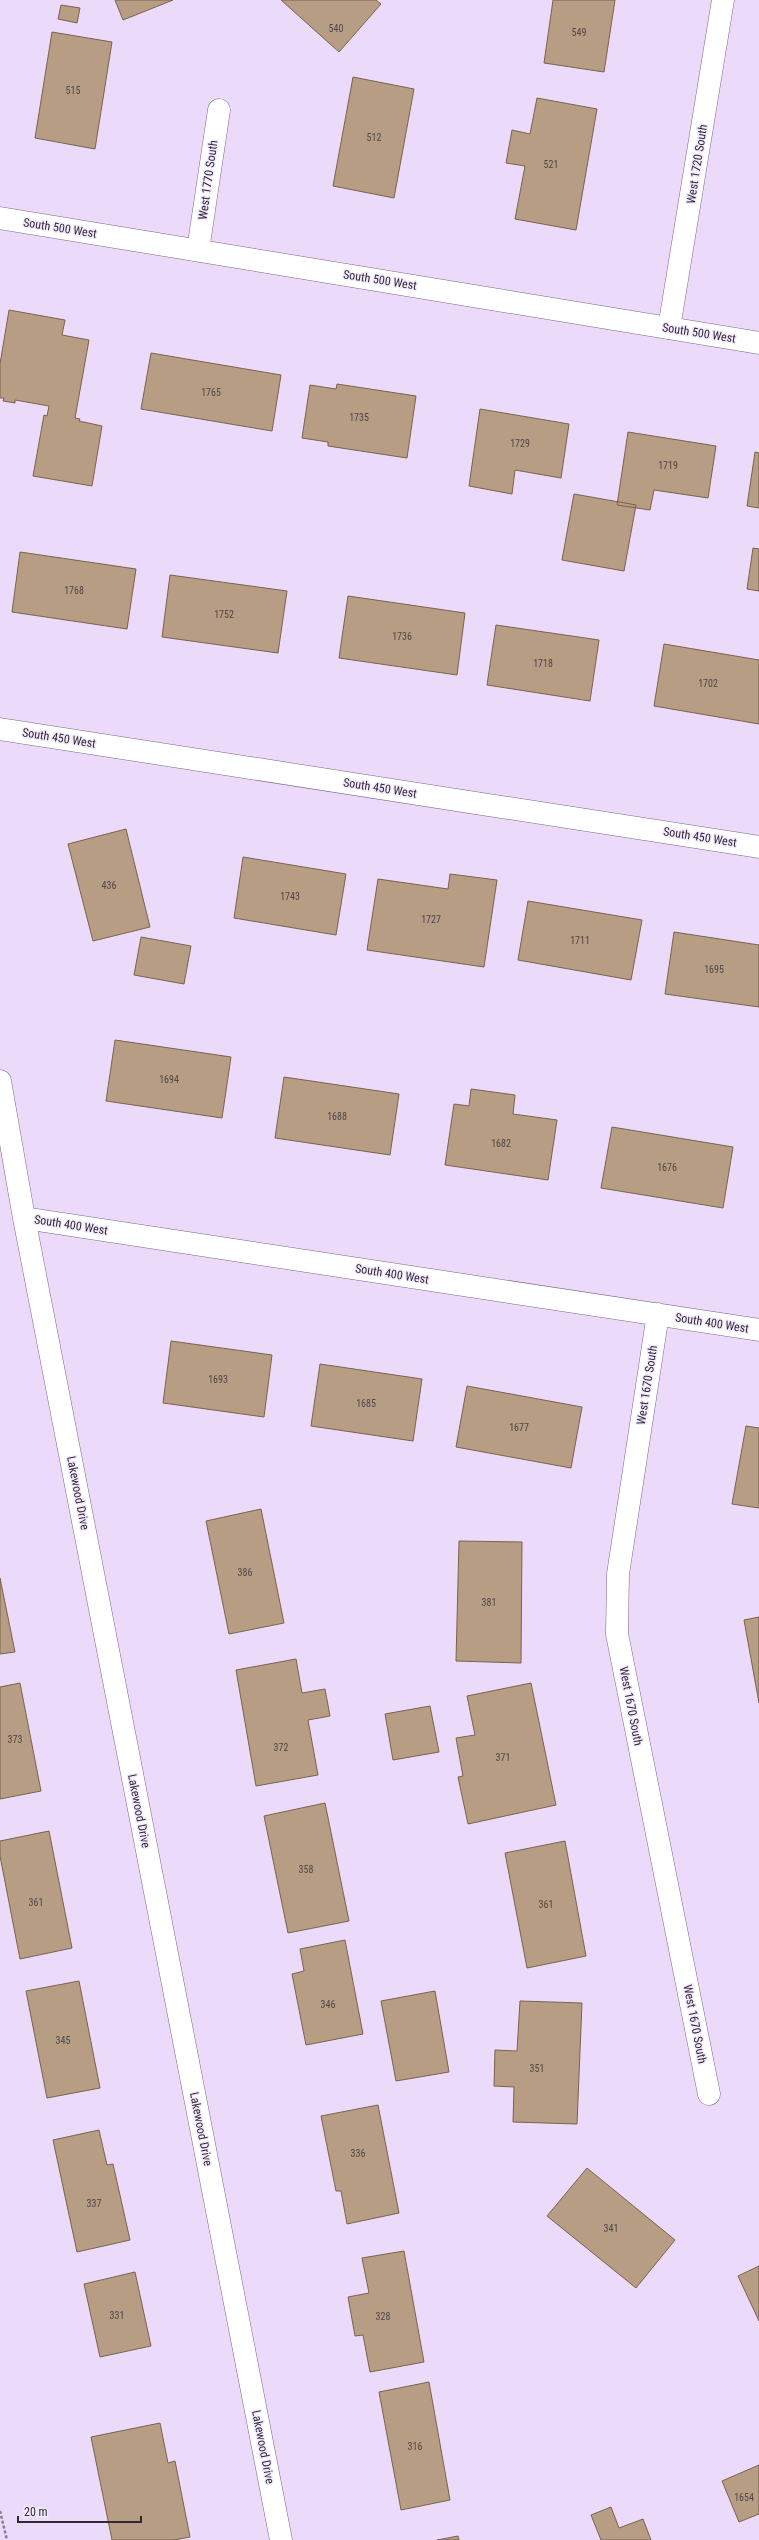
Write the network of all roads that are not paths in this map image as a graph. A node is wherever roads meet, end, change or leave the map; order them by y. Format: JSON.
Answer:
{"nodes":[{"id":1,"x":723,"y":0,"type":"edge"},
{"id":2,"x":219,"y":110,"type":"dead end"},
{"id":3,"x":0,"y":218,"type":"edge"},
{"id":4,"x":198,"y":250,"type":"junction"},
{"id":5,"x":670,"y":328,"type":"junction"},
{"id":6,"x":759,"y":343,"type":"edge"},
{"id":7,"x":0,"y":729,"type":"edge"},
{"id":8,"x":759,"y":846,"type":"edge"},
{"id":9,"x":0,"y":1081,"type":"edge"},
{"id":10,"x":24,"y":1218,"type":"junction"},
{"id":11,"x":658,"y":1314,"type":"junction"},
{"id":12,"x":759,"y":1330,"type":"edge"},
{"id":13,"x":709,"y":2094,"type":"dead end"},
{"id":14,"x":281,"y":2540,"type":"edge"}],
"edges":[{"from":1,"to":5,"type":"street","name":"West 1720 South"},
{"from":2,"to":4,"type":"street","name":"West 1770 South"},
{"from":3,"to":4,"type":"street","name":"South 500 West"},
{"from":4,"to":5,"type":"street","name":"South 500 West"},
{"from":5,"to":6,"type":"street","name":"South 500 West"},
{"from":7,"to":8,"type":"street","name":"South 450 West"},
{"from":9,"to":10,"type":"street","name":"Lakewood Drive"},
{"from":10,"to":11,"type":"street","name":"South 400 West"},
{"from":10,"to":14,"type":"street","name":"Lakewood Drive"},
{"from":11,"to":12,"type":"street","name":"South 400 West"},
{"from":11,"to":13,"type":"street","name":"West 1670 South"}]}
